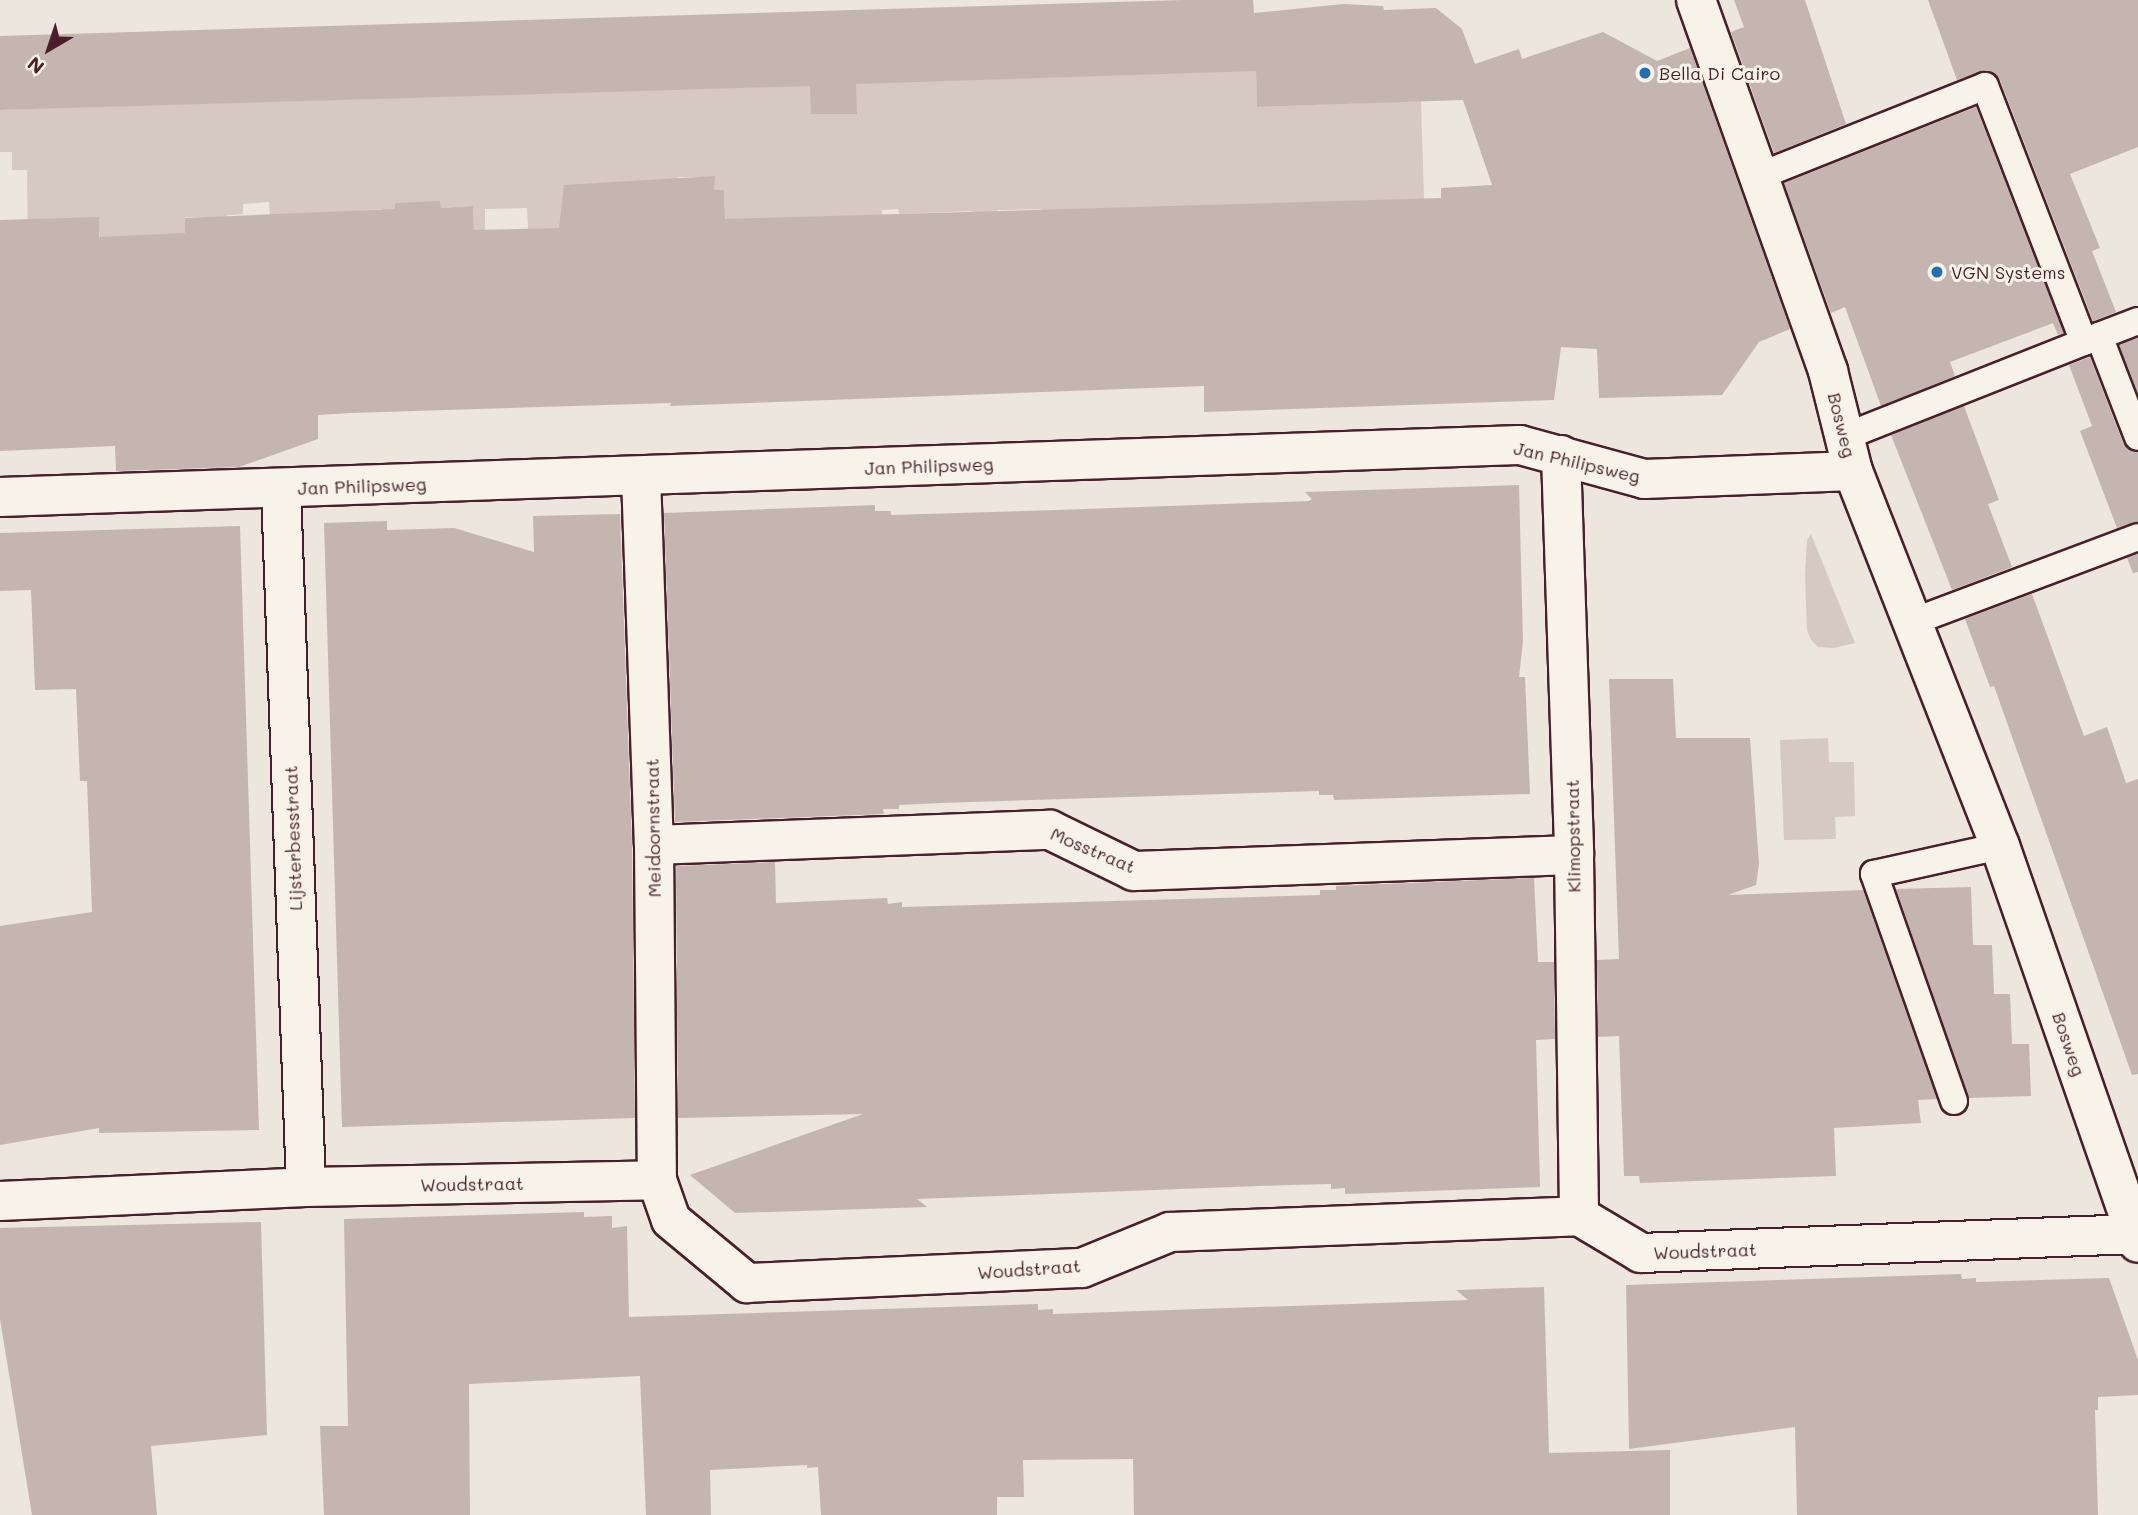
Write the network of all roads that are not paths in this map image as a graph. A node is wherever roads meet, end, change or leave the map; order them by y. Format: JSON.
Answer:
{"nodes":[{"id":1,"x":1696,"y":0,"type":"edge"},
{"id":2,"x":1759,"y":176,"type":"junction"},
{"id":3,"x":2138,"y":320,"type":"edge"},
{"id":4,"x":2091,"y":339,"type":"junction"},
{"id":5,"x":2138,"y":437,"type":"edge"},
{"id":6,"x":1849,"y":454,"type":"junction"},
{"id":7,"x":1561,"y":455,"type":"junction"},
{"id":8,"x":640,"y":476,"type":"junction"},
{"id":9,"x":281,"y":489,"type":"junction"},
{"id":10,"x":0,"y":497,"type":"edge"},
{"id":11,"x":2138,"y":537,"type":"edge"},
{"id":12,"x":1912,"y":622,"type":"junction"},
{"id":13,"x":654,"y":845,"type":"junction"},
{"id":14,"x":2000,"y":846,"type":"junction"},
{"id":15,"x":1574,"y":855,"type":"junction"},
{"id":16,"x":1954,"y":1101,"type":"dead end"},
{"id":17,"x":657,"y":1180,"type":"junction"},
{"id":18,"x":306,"y":1187,"type":"junction"},
{"id":19,"x":0,"y":1201,"type":"edge"},
{"id":20,"x":1578,"y":1216,"type":"junction"},
{"id":21,"x":2137,"y":1239,"type":"edge"}],
"edges":[{"from":1,"to":2,"type":"street","name":"Bosweg"},
{"from":2,"to":4,"type":"lane"},
{"from":2,"to":6,"type":"street","name":"Bosweg"},
{"from":3,"to":4,"type":"lane"},
{"from":4,"to":5,"type":"lane"},
{"from":4,"to":6,"type":"lane"},
{"from":6,"to":7,"type":"street","name":"Jan Philipsweg"},
{"from":6,"to":12,"type":"street","name":"Bosweg"},
{"from":7,"to":8,"type":"street","name":"Jan Philipsweg"},
{"from":7,"to":15,"type":"street","name":"Klimopstraat"},
{"from":8,"to":9,"type":"street","name":"Jan Philipsweg"},
{"from":8,"to":13,"type":"street","name":"Meidoornstraat"},
{"from":9,"to":10,"type":"street","name":"Jan Philipsweg"},
{"from":9,"to":18,"type":"street","name":"Lijsterbesstraat"},
{"from":11,"to":12,"type":"lane"},
{"from":12,"to":14,"type":"street","name":"Bosweg"},
{"from":13,"to":15,"type":"street","name":"Mosstraat"},
{"from":13,"to":17,"type":"street","name":"Meidoornstraat"},
{"from":14,"to":16,"type":"lane"},
{"from":14,"to":21,"type":"street","name":"Bosweg"},
{"from":15,"to":20,"type":"street","name":"Klimopstraat"},
{"from":17,"to":18,"type":"street","name":"Woudstraat"},
{"from":17,"to":20,"type":"street","name":"Woudstraat"},
{"from":18,"to":19,"type":"street","name":"Woudstraat"},
{"from":20,"to":21,"type":"street","name":"Woudstraat"}]}
